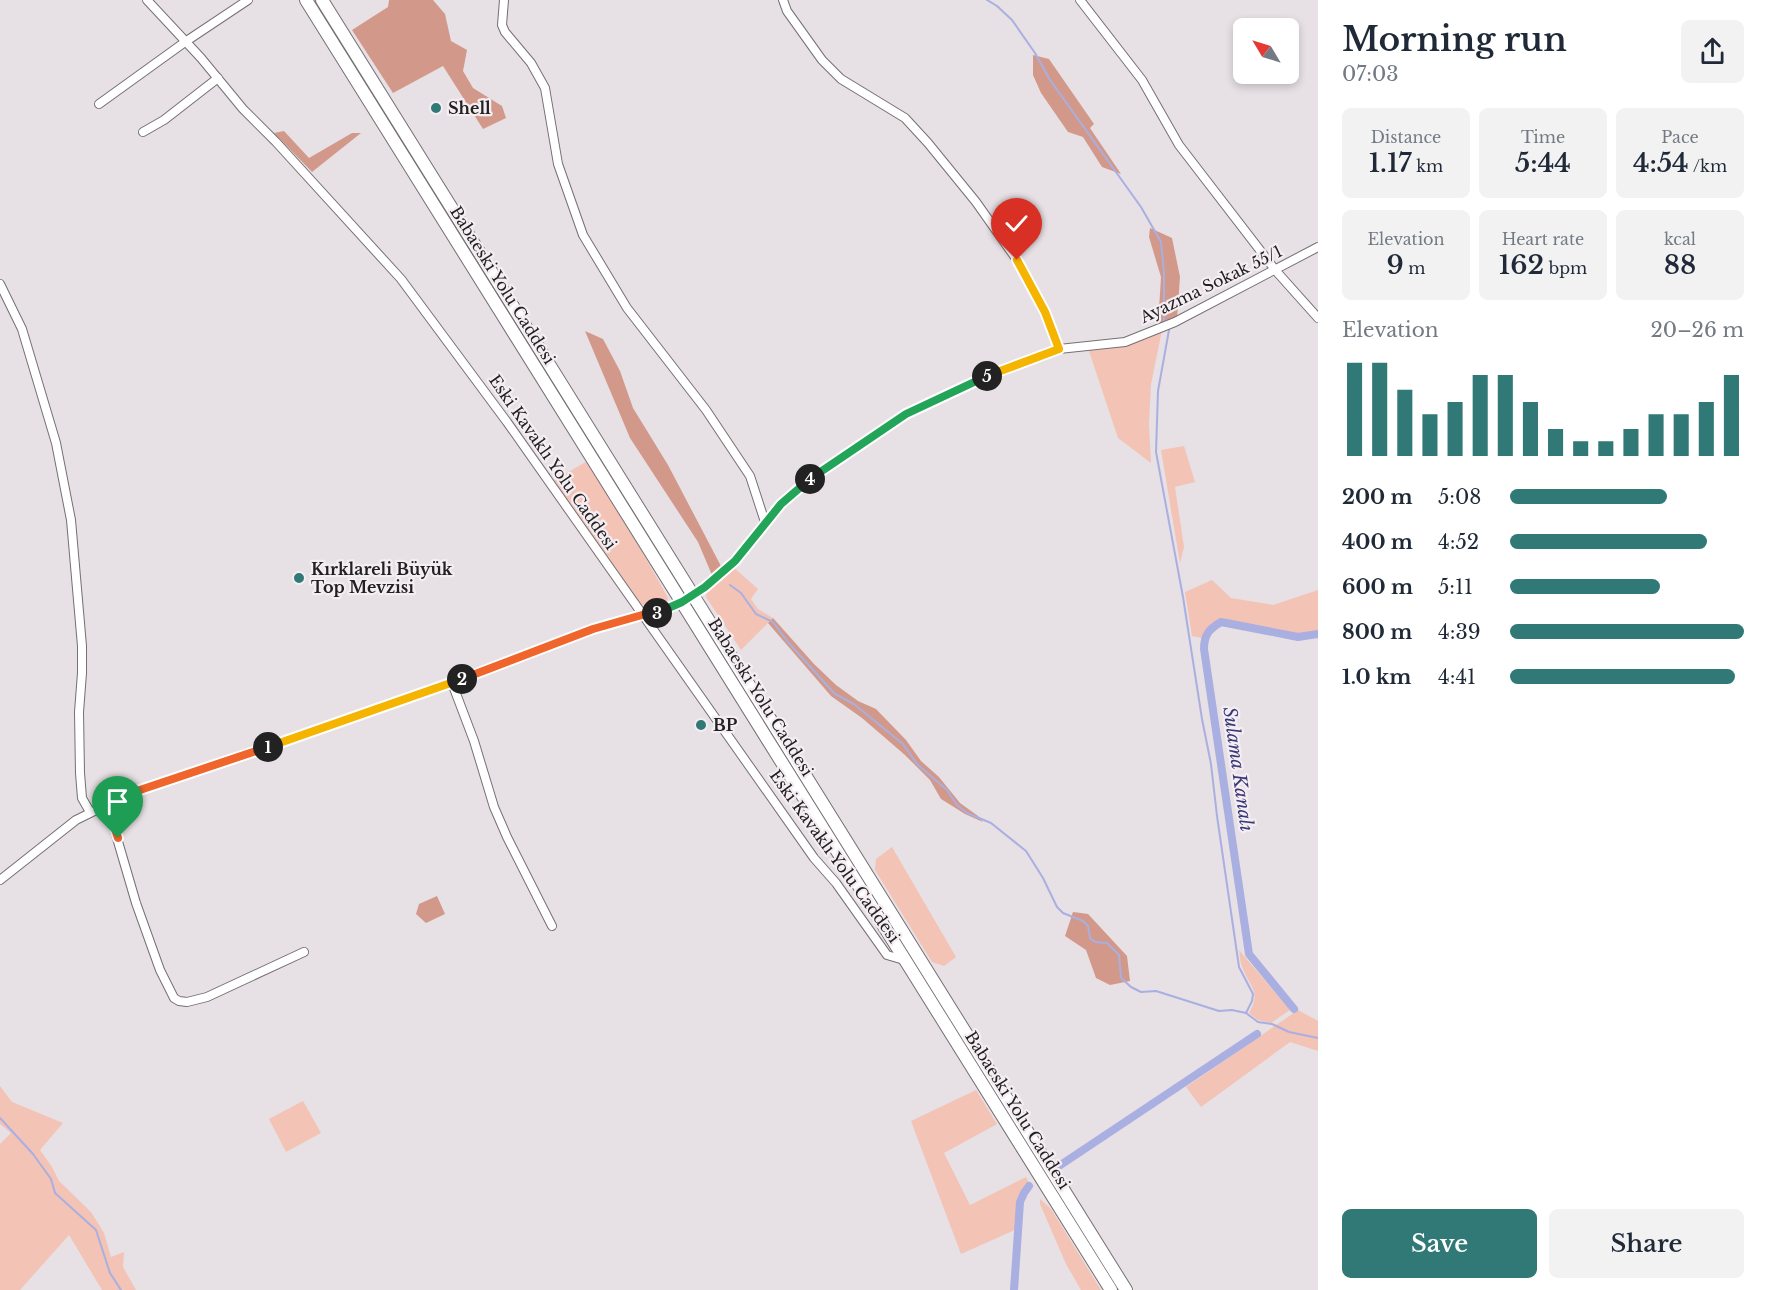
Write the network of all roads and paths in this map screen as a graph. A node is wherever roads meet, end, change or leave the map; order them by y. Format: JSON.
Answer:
{"nodes":[{"id":1,"x":147,"y":0,"type":"edge"},
{"id":2,"x":248,"y":0,"type":"edge"},
{"id":3,"x":306,"y":0,"type":"edge"},
{"id":4,"x":322,"y":0,"type":"edge"},
{"id":5,"x":504,"y":0,"type":"edge"},
{"id":6,"x":783,"y":0,"type":"edge"},
{"id":7,"x":1080,"y":0,"type":"edge"},
{"id":8,"x":185,"y":42,"type":"junction"},
{"id":9,"x":218,"y":78,"type":"junction"},
{"id":10,"x":99,"y":104,"type":"dead end"},
{"id":11,"x":143,"y":132,"type":"dead end"},
{"id":12,"x":1318,"y":247,"type":"edge"},
{"id":13,"x":1276,"y":271,"type":"junction"},
{"id":14,"x":0,"y":284,"type":"edge"},
{"id":15,"x":1318,"y":318,"type":"edge"},
{"id":16,"x":1059,"y":349,"type":"junction"},
{"id":17,"x":765,"y":522,"type":"junction"},
{"id":18,"x":694,"y":594,"type":"junction"},
{"id":19,"x":682,"y":602,"type":"junction"},
{"id":20,"x":642,"y":615,"type":"junction"},
{"id":21,"x":452,"y":683,"type":"junction"},
{"id":22,"x":107,"y":804,"type":"junction"},
{"id":23,"x":90,"y":812,"type":"junction"},
{"id":24,"x":0,"y":880,"type":"edge"},
{"id":25,"x":552,"y":926,"type":"dead end"},
{"id":26,"x":304,"y":952,"type":"dead end"},
{"id":27,"x":904,"y":960,"type":"junction"},
{"id":28,"x":1062,"y":1187,"type":"junction"},
{"id":29,"x":1051,"y":1195,"type":"junction"},
{"id":30,"x":1111,"y":1290,"type":"edge"},
{"id":31,"x":1126,"y":1290,"type":"edge"}],
"edges":[{"from":1,"to":8,"type":"street","name":"Eski Kavaklı Yolu Caddesi"},
{"from":2,"to":8,"type":"street"},
{"from":3,"to":19,"type":"highway","name":"Babaeski Yolu Caddesi"},
{"from":4,"to":18,"type":"highway","name":"Babaeski Yolu Caddesi"},
{"from":5,"to":17,"type":"street"},
{"from":6,"to":16,"type":"street"},
{"from":7,"to":13,"type":"street"},
{"from":8,"to":9,"type":"street","name":"Eski Kavaklı Yolu Caddesi"},
{"from":8,"to":10,"type":"street"},
{"from":9,"to":11,"type":"street"},
{"from":9,"to":20,"type":"street","name":"Eski Kavaklı Yolu Caddesi"},
{"from":12,"to":13,"type":"street","name":"Ayazma Sokak 55/1"},
{"from":13,"to":15,"type":"street"},
{"from":13,"to":16,"type":"street","name":"Ayazma Sokak 55/1"},
{"from":14,"to":23,"type":"street"},
{"from":16,"to":17,"type":"street","name":"Ayazma Sokak 55/1"},
{"from":17,"to":18,"type":"street","name":"Ayazma Sokak 55/1"},
{"from":18,"to":19,"type":"street","name":"Ayazma Sokak 55/1"},
{"from":18,"to":28,"type":"highway","name":"Babaeski Yolu Caddesi"},
{"from":19,"to":20,"type":"street","name":"Ayazma Sokak 55/1"},
{"from":19,"to":27,"type":"highway","name":"Babaeski Yolu Caddesi"},
{"from":20,"to":21,"type":"street","name":"Ayazma Sokak 55/1"},
{"from":20,"to":27,"type":"street","name":"Eski Kavaklı Yolu Caddesi"},
{"from":21,"to":22,"type":"street","name":"Ayazma Sokak 55/1"},
{"from":21,"to":25,"type":"street"},
{"from":22,"to":23,"type":"street","name":"Ayazma Sokak 55/1"},
{"from":22,"to":26,"type":"street"},
{"from":23,"to":24,"type":"street","name":"Ayazma Sokak 55/1"},
{"from":27,"to":29,"type":"highway","name":"Babaeski Yolu Caddesi"},
{"from":28,"to":29,"type":"highway"},
{"from":28,"to":31,"type":"highway","name":"Babaeski Yolu Caddesi"},
{"from":29,"to":30,"type":"highway","name":"Babaeski Yolu Caddesi"}]}
